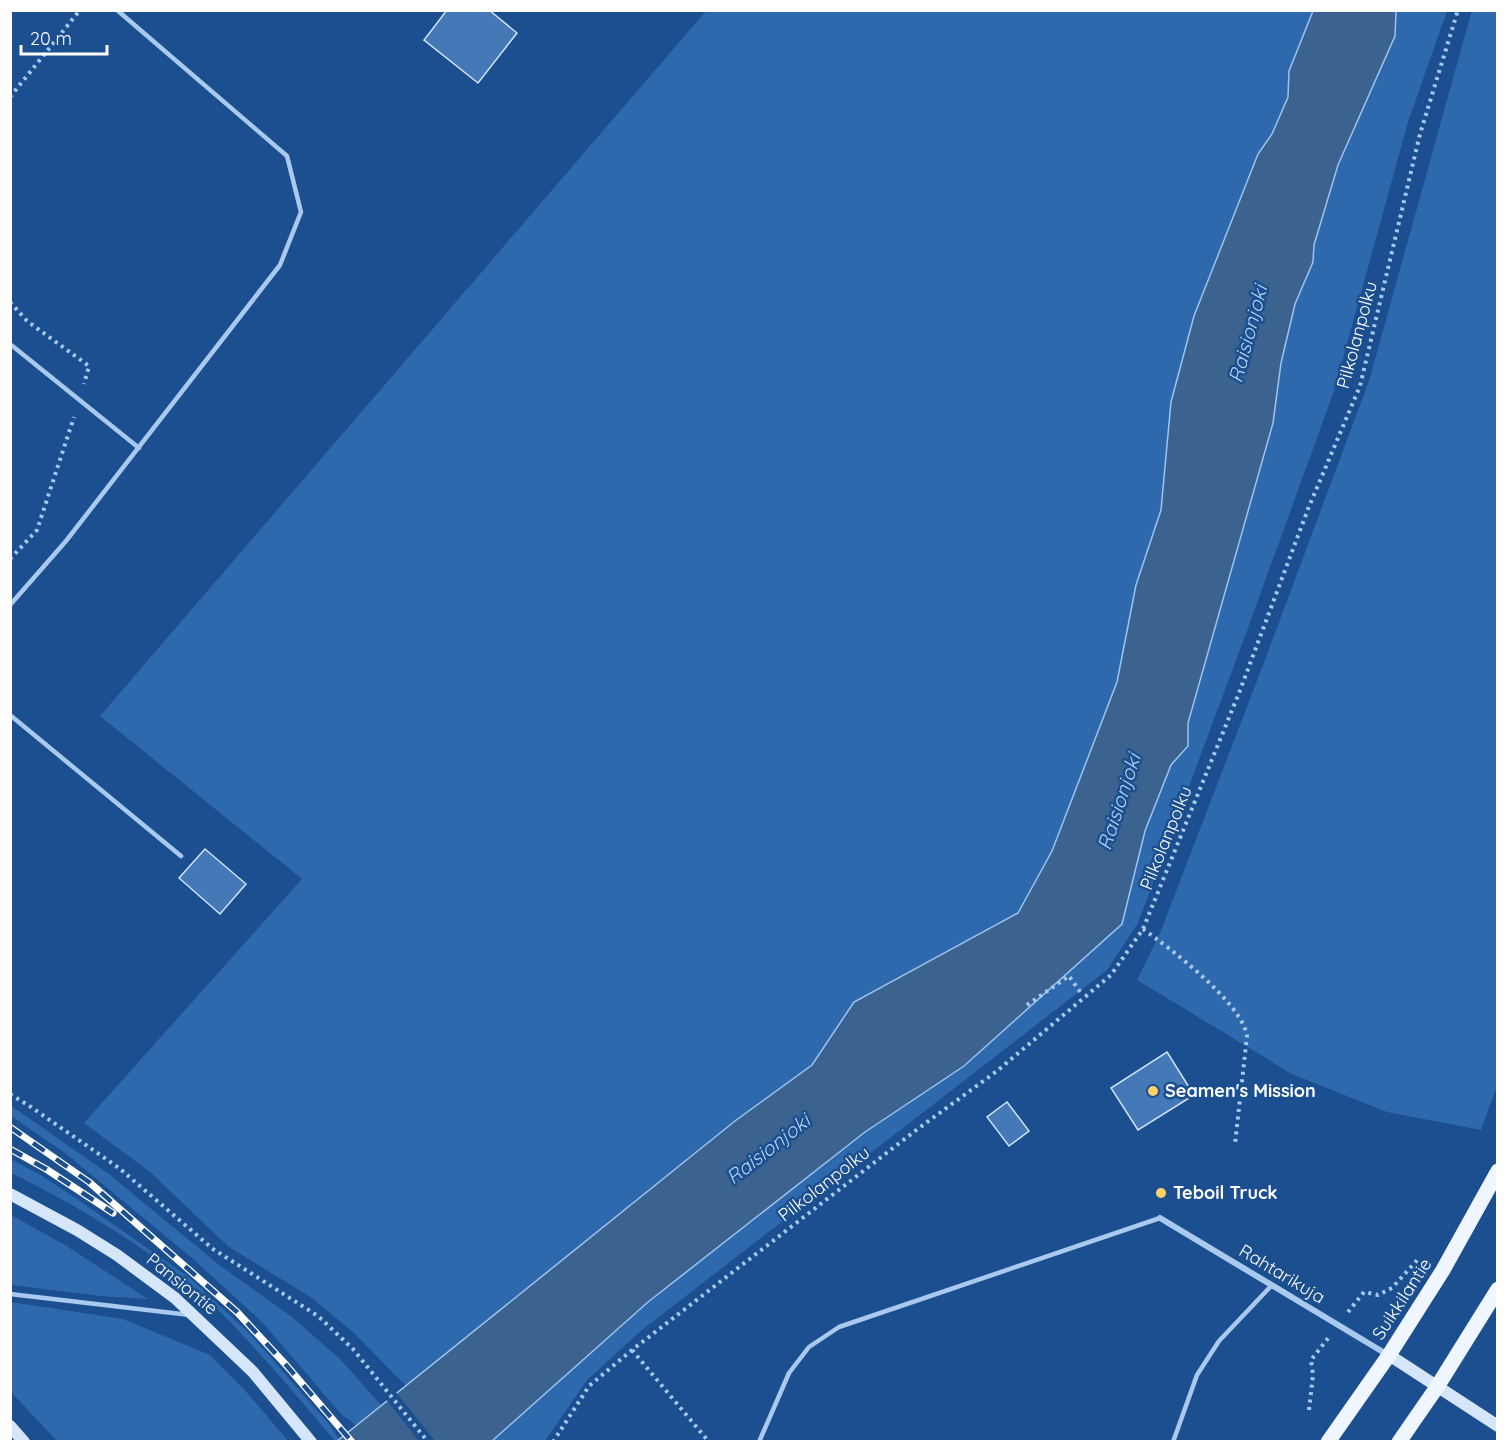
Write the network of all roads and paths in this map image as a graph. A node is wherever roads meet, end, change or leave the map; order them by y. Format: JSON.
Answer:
{"nodes":[{"id":1,"x":80,"y":10,"type":"edge"},
{"id":2,"x":117,"y":10,"type":"edge"},
{"id":3,"x":1458,"y":10,"type":"edge"},
{"id":4,"x":10,"y":97,"type":"edge"},
{"id":5,"x":10,"y":302,"type":"edge"},
{"id":6,"x":10,"y":344,"type":"edge"},
{"id":7,"x":79,"y":401,"type":"junction"},
{"id":8,"x":139,"y":448,"type":"junction"},
{"id":9,"x":10,"y":559,"type":"edge"},
{"id":10,"x":10,"y":605,"type":"edge"},
{"id":11,"x":10,"y":715,"type":"edge"},
{"id":12,"x":181,"y":856,"type":"dead end"},
{"id":13,"x":1143,"y":929,"type":"junction"},
{"id":14,"x":1082,"y":993,"type":"dead end"},
{"id":15,"x":1027,"y":1005,"type":"dead end"},
{"id":16,"x":10,"y":1094,"type":"edge"},
{"id":17,"x":1235,"y":1144,"type":"dead end"},
{"id":18,"x":1497,"y":1171,"type":"edge"},
{"id":19,"x":10,"y":1194,"type":"edge"},
{"id":20,"x":1160,"y":1218,"type":"joint"},
{"id":21,"x":1420,"y":1257,"type":"dead end"},
{"id":22,"x":1272,"y":1286,"type":"junction"},
{"id":23,"x":1497,"y":1289,"type":"edge"},
{"id":24,"x":1364,"y":1292,"type":"dead end"},
{"id":25,"x":10,"y":1294,"type":"edge"},
{"id":26,"x":195,"y":1315,"type":"junction"},
{"id":27,"x":633,"y":1350,"type":"junction"},
{"id":28,"x":1389,"y":1355,"type":"junction"},
{"id":29,"x":1311,"y":1360,"type":"dead end"},
{"id":30,"x":1437,"y":1387,"type":"junction"},
{"id":31,"x":1309,"y":1410,"type":"dead end"},
{"id":32,"x":10,"y":1426,"type":"edge"},
{"id":33,"x":1497,"y":1426,"type":"edge"},
{"id":34,"x":308,"y":1438,"type":"edge"},
{"id":35,"x":24,"y":1442,"type":"edge"},
{"id":36,"x":428,"y":1442,"type":"edge"},
{"id":37,"x":553,"y":1442,"type":"edge"},
{"id":38,"x":709,"y":1442,"type":"edge"},
{"id":39,"x":759,"y":1442,"type":"edge"},
{"id":40,"x":1173,"y":1442,"type":"edge"},
{"id":41,"x":1328,"y":1442,"type":"edge"},
{"id":42,"x":1399,"y":1442,"type":"edge"}],
"edges":[{"from":1,"to":4,"type":"path"},
{"from":2,"to":8,"type":"lane"},
{"from":3,"to":13,"type":"path","name":"Pilkolanpolku"},
{"from":5,"to":7,"type":"path"},
{"from":6,"to":7,"type":"lane"},
{"from":7,"to":8,"type":"lane"},
{"from":7,"to":9,"type":"path"},
{"from":8,"to":10,"type":"lane"},
{"from":11,"to":12,"type":"lane"},
{"from":13,"to":17,"type":"path"},
{"from":13,"to":27,"type":"path","name":"Pilkolanpolku"},
{"from":14,"to":15,"type":"path"},
{"from":16,"to":36,"type":"path"},
{"from":18,"to":28,"type":"main road","name":"Suikkilantie"},
{"from":19,"to":26,"type":"street","name":"Pansiontie"},
{"from":20,"to":22,"type":"street","name":"Rahtarikuja"},
{"from":20,"to":39,"type":"lane"},
{"from":21,"to":24,"type":"path"},
{"from":22,"to":28,"type":"street","name":"Rahtarikuja"},
{"from":22,"to":40,"type":"lane"},
{"from":23,"to":30,"type":"main road"},
{"from":25,"to":26,"type":"lane"},
{"from":26,"to":34,"type":"street","name":"Pansiontie"},
{"from":27,"to":37,"type":"path","name":"Pilkolanpolku"},
{"from":27,"to":38,"type":"path"},
{"from":28,"to":30,"type":"street"},
{"from":28,"to":41,"type":"main road","name":"Suikkilantie"},
{"from":29,"to":31,"type":"path"},
{"from":30,"to":33,"type":"street"},
{"from":30,"to":42,"type":"main road"},
{"from":32,"to":35,"type":"street"}]}
